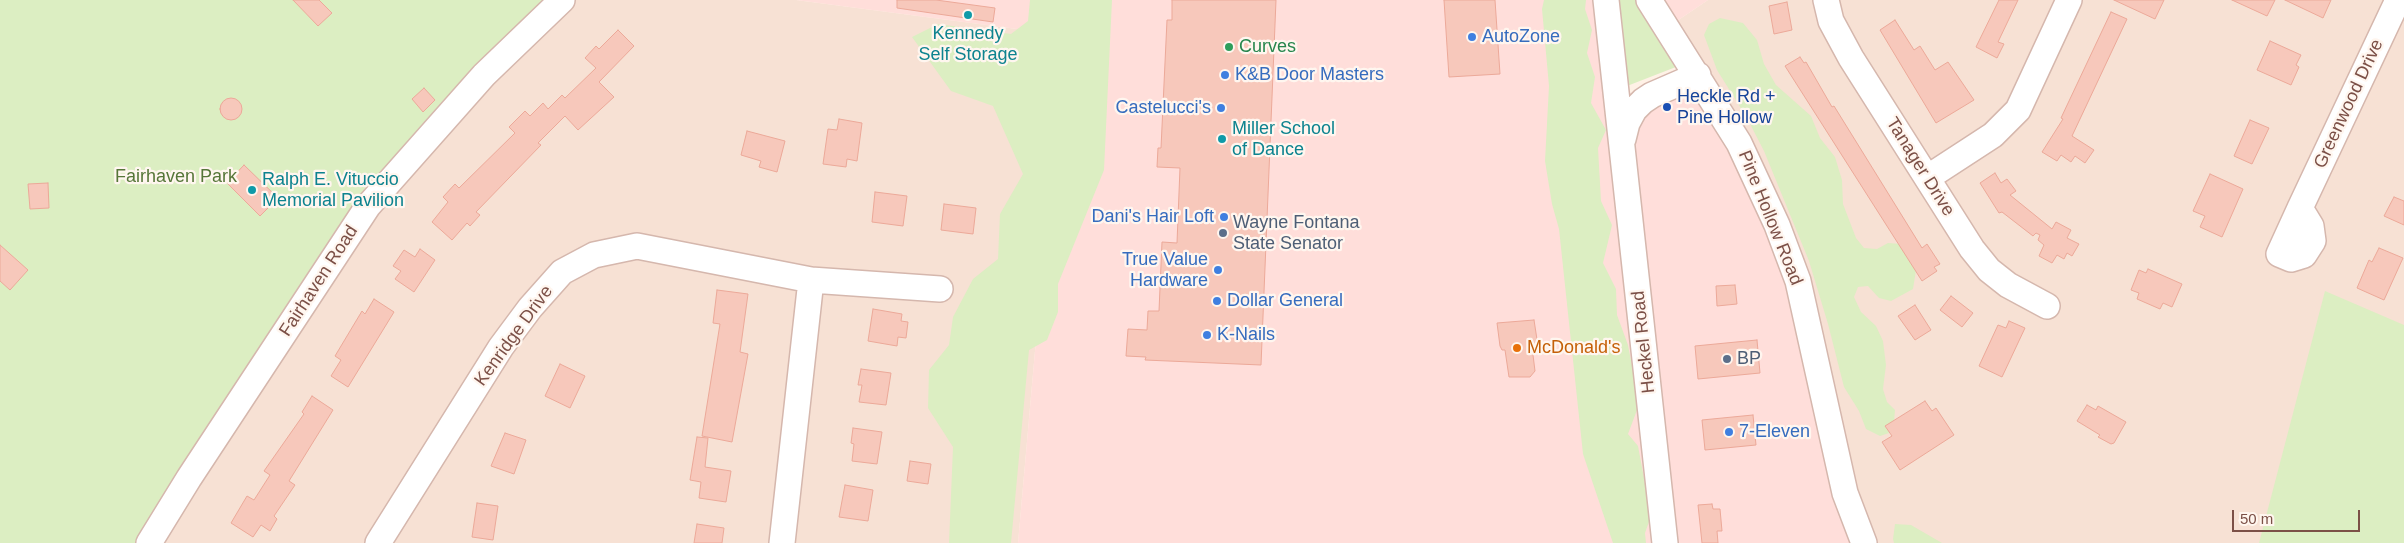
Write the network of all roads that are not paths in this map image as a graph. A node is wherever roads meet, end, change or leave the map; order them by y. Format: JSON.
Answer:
{"nodes":[{"id":1,"x":562,"y":0,"type":"edge"},
{"id":2,"x":1606,"y":0,"type":"edge"},
{"id":3,"x":1649,"y":0,"type":"edge"},
{"id":4,"x":1826,"y":0,"type":"edge"},
{"id":5,"x":2069,"y":0,"type":"edge"},
{"id":6,"x":2398,"y":0,"type":"edge"},
{"id":7,"x":1698,"y":75,"type":"junction"},
{"id":8,"x":1622,"y":141,"type":"junction"},
{"id":9,"x":1927,"y":178,"type":"junction"},
{"id":10,"x":2300,"y":208,"type":"dead end"},
{"id":11,"x":811,"y":280,"type":"junction"},
{"id":12,"x":940,"y":289,"type":"dead end"},
{"id":13,"x":2047,"y":306,"type":"dead end"},
{"id":14,"x":149,"y":543,"type":"edge"},
{"id":15,"x":378,"y":543,"type":"edge"},
{"id":16,"x":782,"y":543,"type":"edge"},
{"id":17,"x":1665,"y":543,"type":"edge"},
{"id":18,"x":1864,"y":543,"type":"edge"}],
"edges":[{"from":1,"to":14,"type":"street","name":"Fairhaven Road"},
{"from":2,"to":8,"type":"street","name":"Heckel Road"},
{"from":3,"to":7,"type":"street","name":"Pine Hollow Road"},
{"from":4,"to":9,"type":"street","name":"Tanager Drive"},
{"from":5,"to":9,"type":"street"},
{"from":6,"to":10,"type":"street","name":"Greenwood Drive"},
{"from":7,"to":8,"type":"street","name":"Heckel Road"},
{"from":7,"to":18,"type":"street","name":"Pine Hollow Road"},
{"from":8,"to":17,"type":"street","name":"Heckel Road"},
{"from":9,"to":13,"type":"street","name":"Tanager Drive"},
{"from":11,"to":12,"type":"street","name":"Kenridge Drive"},
{"from":11,"to":15,"type":"street","name":"Kenridge Drive"},
{"from":11,"to":16,"type":"street"}]}
